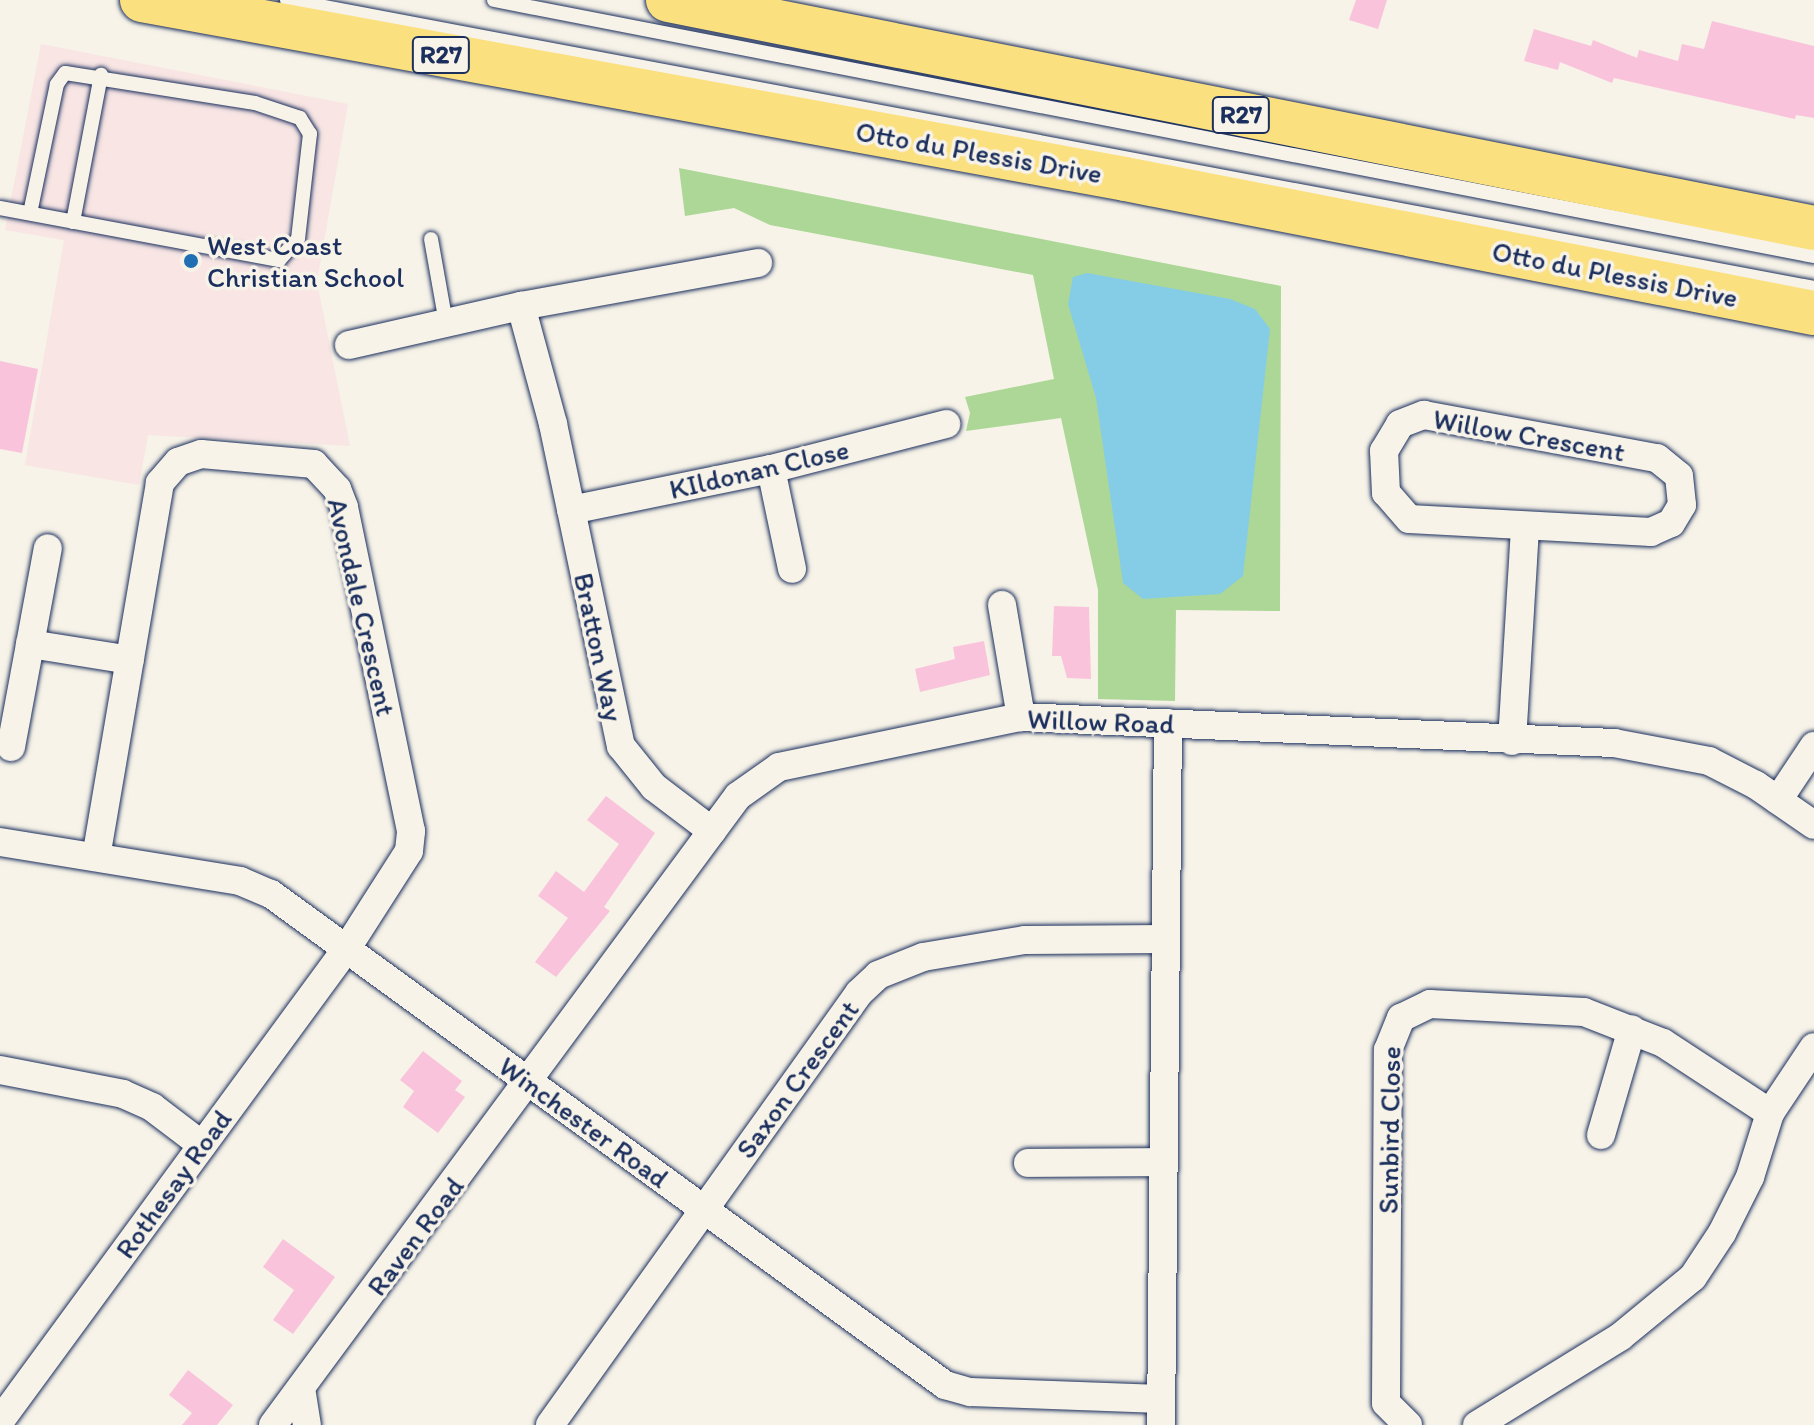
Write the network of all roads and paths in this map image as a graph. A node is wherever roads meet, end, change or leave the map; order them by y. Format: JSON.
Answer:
{"nodes":[{"id":1,"x":287,"y":0,"type":"edge"},
{"id":2,"x":494,"y":0,"type":"edge"},
{"id":3,"x":668,"y":0,"type":"edge"},
{"id":4,"x":174,"y":3,"type":"edge"},
{"id":5,"x":101,"y":75,"type":"junction"},
{"id":6,"x":0,"y":208,"type":"edge"},
{"id":7,"x":30,"y":213,"type":"junction"},
{"id":8,"x":73,"y":222,"type":"junction"},
{"id":9,"x":1814,"y":228,"type":"edge"},
{"id":10,"x":431,"y":239,"type":"dead end"},
{"id":11,"x":1814,"y":256,"type":"edge"},
{"id":12,"x":758,"y":263,"type":"dead end"},
{"id":13,"x":1814,"y":288,"type":"edge"},
{"id":14,"x":521,"y":306,"type":"junction"},
{"id":15,"x":1814,"y":313,"type":"edge"},
{"id":16,"x":446,"y":323,"type":"junction"},
{"id":17,"x":349,"y":345,"type":"dead end"},
{"id":18,"x":946,"y":424,"type":"dead end"},
{"id":19,"x":771,"y":469,"type":"junction"},
{"id":20,"x":571,"y":510,"type":"junction"},
{"id":21,"x":1525,"y":528,"type":"junction"},
{"id":22,"x":48,"y":548,"type":"dead end"},
{"id":23,"x":792,"y":569,"type":"dead end"},
{"id":24,"x":1002,"y":605,"type":"dead end"},
{"id":25,"x":30,"y":644,"type":"junction"},
{"id":26,"x":130,"y":660,"type":"junction"},
{"id":27,"x":1021,"y":717,"type":"junction"},
{"id":28,"x":1168,"y":723,"type":"junction"},
{"id":29,"x":1512,"y":741,"type":"junction"},
{"id":30,"x":1814,"y":746,"type":"edge"},
{"id":31,"x":11,"y":747,"type":"dead end"},
{"id":32,"x":1778,"y":800,"type":"junction"},
{"id":33,"x":1814,"y":825,"type":"edge"},
{"id":34,"x":712,"y":831,"type":"junction"},
{"id":35,"x":0,"y":842,"type":"edge"},
{"id":36,"x":96,"y":857,"type":"junction"},
{"id":37,"x":1166,"y":939,"type":"junction"},
{"id":38,"x":347,"y":948,"type":"junction"},
{"id":39,"x":1632,"y":1029,"type":"junction"},
{"id":40,"x":1814,"y":1047,"type":"edge"},
{"id":41,"x":0,"y":1070,"type":"edge"},
{"id":42,"x":529,"y":1084,"type":"junction"},
{"id":43,"x":1770,"y":1113,"type":"junction"},
{"id":44,"x":1601,"y":1135,"type":"dead end"},
{"id":45,"x":202,"y":1145,"type":"junction"},
{"id":46,"x":1164,"y":1162,"type":"junction"},
{"id":47,"x":1028,"y":1163,"type":"dead end"},
{"id":48,"x":704,"y":1209,"type":"junction"},
{"id":49,"x":301,"y":1388,"type":"junction"},
{"id":50,"x":1161,"y":1412,"type":"edge"},
{"id":51,"x":1386,"y":1414,"type":"edge"},
{"id":52,"x":0,"y":1421,"type":"edge"},
{"id":53,"x":273,"y":1425,"type":"edge"},
{"id":54,"x":307,"y":1425,"type":"edge"},
{"id":55,"x":550,"y":1425,"type":"edge"},
{"id":56,"x":1408,"y":1425,"type":"edge"},
{"id":57,"x":1477,"y":1425,"type":"edge"}],
"edges":[{"from":1,"to":13,"type":"lane"},
{"from":2,"to":11,"type":"lane"},
{"from":3,"to":9,"type":"main road","number":"R27"},
{"from":4,"to":15,"type":"main road","name":"Otto du Plessis Drive","number":"R27"},
{"from":5,"to":7,"type":"lane"},
{"from":5,"to":8,"type":"lane"},
{"from":5,"to":8,"type":"lane"},
{"from":6,"to":7,"type":"lane"},
{"from":7,"to":8,"type":"lane"},
{"from":10,"to":16,"type":"lane"},
{"from":12,"to":14,"type":"street"},
{"from":14,"to":16,"type":"street"},
{"from":14,"to":20,"type":"street","name":"Bratton Way"},
{"from":16,"to":17,"type":"street"},
{"from":18,"to":19,"type":"street","name":"KIldonan Close"},
{"from":19,"to":20,"type":"street","name":"KIldonan Close"},
{"from":19,"to":23,"type":"street"},
{"from":20,"to":34,"type":"street","name":"Bratton Way"},
{"from":21,"to":21,"type":"street","name":"Willow Crescent"},
{"from":21,"to":29,"type":"street"},
{"from":22,"to":25,"type":"street"},
{"from":24,"to":27,"type":"street"},
{"from":25,"to":26,"type":"street"},
{"from":25,"to":31,"type":"street"},
{"from":26,"to":36,"type":"street","name":"Avondale Crescent"},
{"from":26,"to":38,"type":"street","name":"Avondale Crescent"},
{"from":27,"to":28,"type":"street","name":"Willow Road"},
{"from":27,"to":34,"type":"street","name":"Willow Road"},
{"from":28,"to":29,"type":"street","name":"Willow Road"},
{"from":28,"to":37,"type":"street"},
{"from":29,"to":32,"type":"street","name":"Willow Road"},
{"from":30,"to":32,"type":"street"},
{"from":32,"to":33,"type":"street","name":"Willow Road"},
{"from":34,"to":42,"type":"street","name":"Willow Road"},
{"from":35,"to":36,"type":"street","name":"Winchester Road"},
{"from":36,"to":38,"type":"street","name":"Winchester Road"},
{"from":37,"to":46,"type":"street"},
{"from":37,"to":48,"type":"street","name":"Saxon Crescent"},
{"from":38,"to":42,"type":"street","name":"Winchester Road"},
{"from":38,"to":45,"type":"street","name":"Rothesay Road"},
{"from":39,"to":43,"type":"street","name":"Sunbird Close"},
{"from":39,"to":44,"type":"street"},
{"from":39,"to":51,"type":"street","name":"Sunbird Close"},
{"from":40,"to":43,"type":"street"},
{"from":41,"to":45,"type":"street"},
{"from":42,"to":48,"type":"street","name":"Winchester Road"},
{"from":42,"to":49,"type":"street","name":"Raven Road"},
{"from":43,"to":57,"type":"street"},
{"from":45,"to":52,"type":"street","name":"Rothesay Road"},
{"from":46,"to":47,"type":"street"},
{"from":46,"to":50,"type":"street"},
{"from":48,"to":50,"type":"street","name":"Winchester Road"},
{"from":48,"to":55,"type":"street","name":"Saxon Crescent"},
{"from":49,"to":53,"type":"street","name":"Raven Road"},
{"from":49,"to":54,"type":"street"},
{"from":51,"to":56,"type":"street","name":"Sunbird Close"}]}
